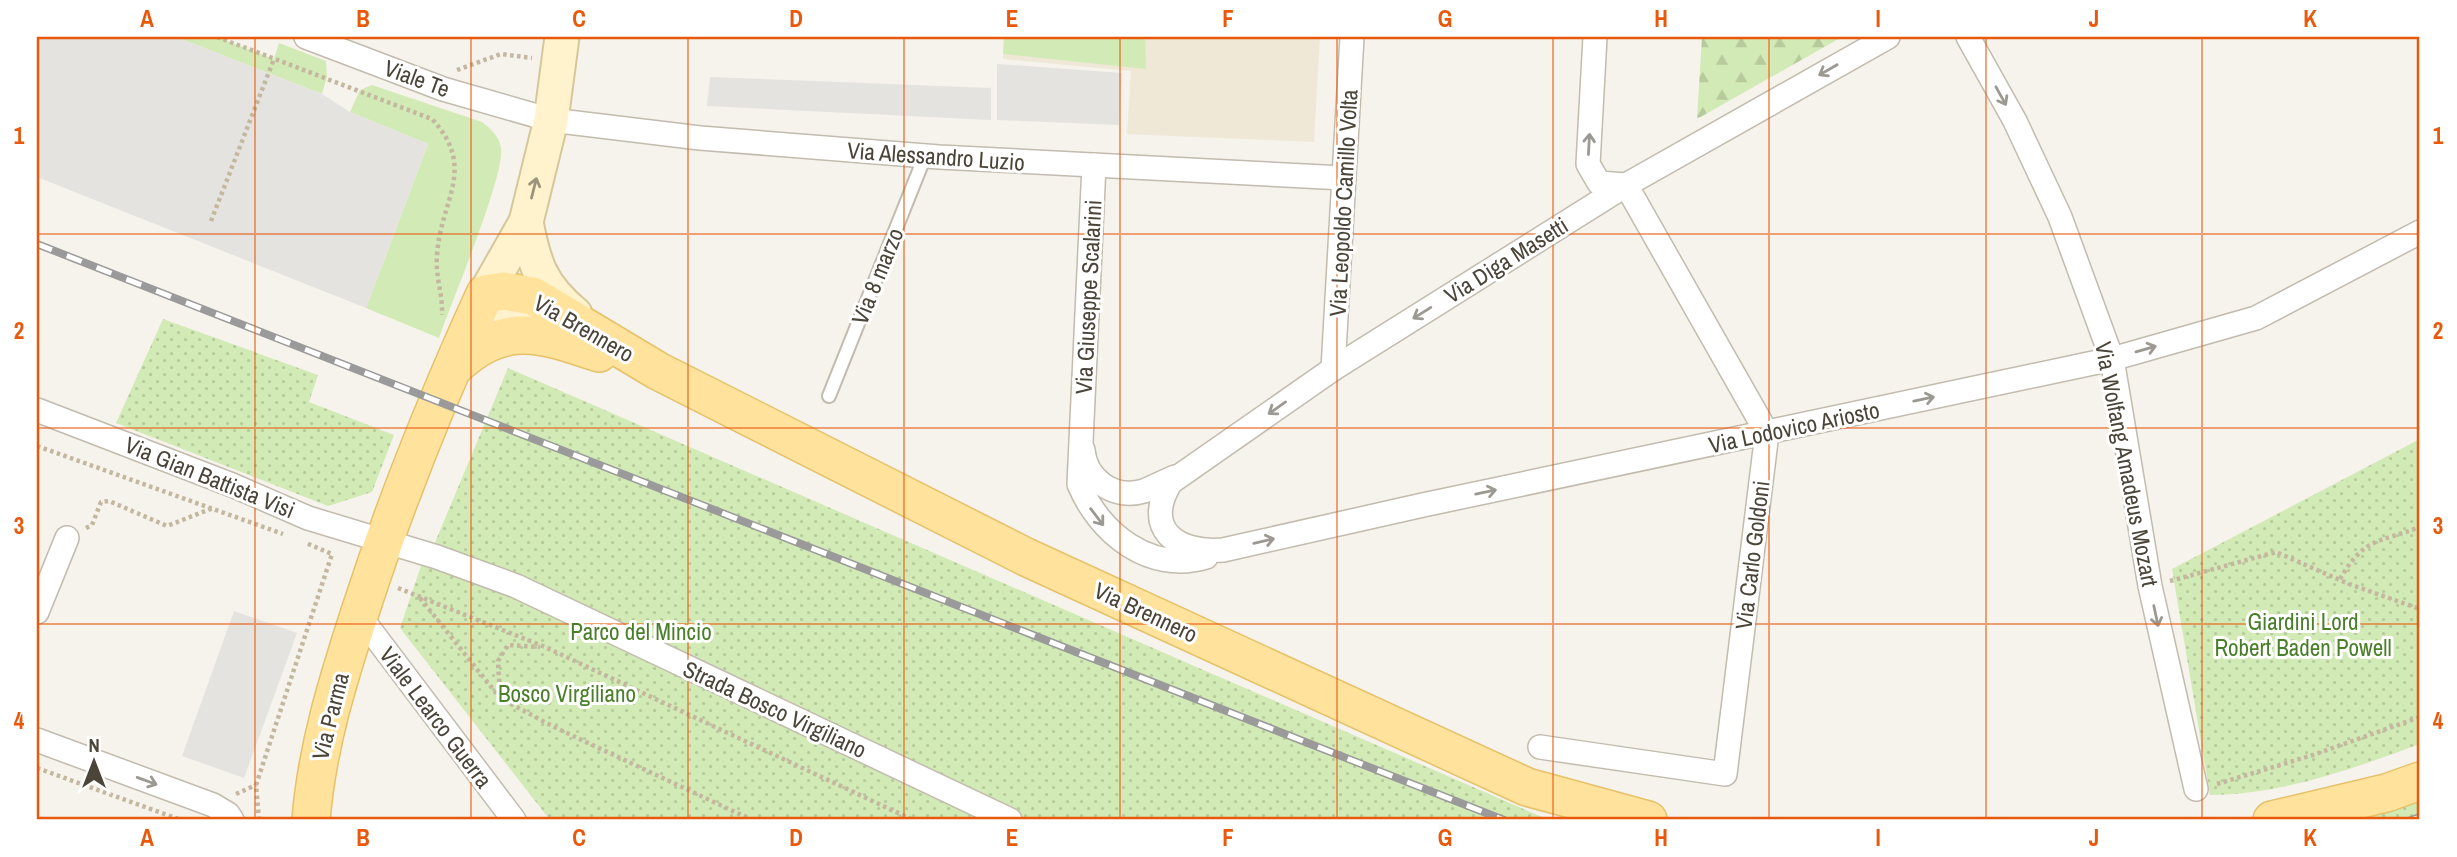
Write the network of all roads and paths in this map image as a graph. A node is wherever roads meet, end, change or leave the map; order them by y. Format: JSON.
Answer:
{"nodes":[{"id":1,"x":218,"y":37,"type":"edge"},
{"id":2,"x":306,"y":37,"type":"edge"},
{"id":3,"x":562,"y":37,"type":"edge"},
{"id":4,"x":1352,"y":37,"type":"edge"},
{"id":5,"x":1595,"y":37,"type":"edge"},
{"id":6,"x":1888,"y":37,"type":"edge"},
{"id":7,"x":1968,"y":37,"type":"edge"},
{"id":8,"x":538,"y":48,"type":"edge"},
{"id":9,"x":275,"y":59,"type":"junction"},
{"id":10,"x":449,"y":73,"type":"dead end"},
{"id":11,"x":540,"y":117,"type":"junction"},
{"id":12,"x":925,"y":156,"type":"junction"},
{"id":13,"x":1094,"y":165,"type":"junction"},
{"id":14,"x":1344,"y":178,"type":"junction"},
{"id":15,"x":1626,"y":185,"type":"junction"},
{"id":16,"x":211,"y":221,"type":"dead end"},
{"id":17,"x":526,"y":222,"type":"junction"},
{"id":18,"x":2420,"y":232,"type":"edge"},
{"id":19,"x":485,"y":294,"type":"junction"},
{"id":20,"x":442,"y":322,"type":"dead end"},
{"id":21,"x":532,"y":333,"type":"junction"},
{"id":22,"x":2112,"y":359,"type":"junction"},
{"id":23,"x":1333,"y":369,"type":"junction"},
{"id":24,"x":450,"y":371,"type":"junction"},
{"id":25,"x":658,"y":371,"type":"junction"},
{"id":26,"x":829,"y":397,"type":"dead end"},
{"id":27,"x":37,"y":410,"type":"edge"},
{"id":28,"x":1081,"y":429,"type":"junction"},
{"id":29,"x":1767,"y":433,"type":"junction"},
{"id":30,"x":37,"y":446,"type":"edge"},
{"id":31,"x":1181,"y":474,"type":"junction"},
{"id":32,"x":213,"y":509,"type":"junction"},
{"id":33,"x":308,"y":518,"type":"junction"},
{"id":34,"x":1162,"y":520,"type":"joint"},
{"id":35,"x":2420,"y":527,"type":"edge"},
{"id":36,"x":290,"y":537,"type":"dead end"},
{"id":37,"x":66,"y":538,"type":"joint"},
{"id":38,"x":382,"y":541,"type":"junction"},
{"id":39,"x":1223,"y":550,"type":"junction"},
{"id":40,"x":2340,"y":579,"type":"junction"},
{"id":41,"x":2150,"y":586,"type":"junction"},
{"id":42,"x":2420,"y":609,"type":"edge"},
{"id":43,"x":37,"y":612,"type":"edge"},
{"id":44,"x":359,"y":615,"type":"junction"},
{"id":45,"x":545,"y":647,"type":"junction"},
{"id":46,"x":500,"y":698,"type":"junction"},
{"id":47,"x":2420,"y":717,"type":"edge"},
{"id":48,"x":37,"y":740,"type":"edge"},
{"id":49,"x":1540,"y":747,"type":"dead end"},
{"id":50,"x":37,"y":768,"type":"edge"},
{"id":51,"x":2420,"y":780,"type":"edge"},
{"id":52,"x":2196,"y":789,"type":"joint"},
{"id":53,"x":181,"y":820,"type":"edge"},
{"id":54,"x":232,"y":820,"type":"edge"},
{"id":55,"x":259,"y":820,"type":"edge"},
{"id":56,"x":311,"y":820,"type":"edge"},
{"id":57,"x":514,"y":820,"type":"edge"},
{"id":58,"x":752,"y":820,"type":"edge"},
{"id":59,"x":913,"y":820,"type":"edge"},
{"id":60,"x":1010,"y":820,"type":"edge"},
{"id":61,"x":1648,"y":820,"type":"edge"},
{"id":62,"x":2272,"y":820,"type":"edge"}],
"edges":[{"from":1,"to":9,"type":"path"},
{"from":2,"to":11,"type":"street","name":"Viale Te"},
{"from":3,"to":11,"type":"main road"},
{"from":4,"to":14,"type":"street","name":"Via Leopoldo Camillo Volta"},
{"from":15,"to":5,"type":"street","one_way":true},
{"from":6,"to":15,"type":"street","name":"Via Diga Masetti","one_way":true},
{"from":7,"to":22,"type":"street","name":"Via Wolfang Amadeus Mozart","one_way":true},
{"from":8,"to":10,"type":"path"},
{"from":8,"to":11,"type":"main road"},
{"from":9,"to":16,"type":"path"},
{"from":9,"to":20,"type":"path"},
{"from":11,"to":12,"type":"street","name":"Via Alessandro Luzio"},
{"from":17,"to":11,"type":"main road","one_way":true},
{"from":11,"to":19,"type":"main road"},
{"from":12,"to":13,"type":"street","name":"Via Alessandro Luzio"},
{"from":12,"to":26,"type":"lane","name":"Via 8 marzo"},
{"from":13,"to":14,"type":"street","name":"Via Alessandro Luzio"},
{"from":13,"to":28,"type":"street","name":"Via Giuseppe Scalarini"},
{"from":14,"to":23,"type":"street","name":"Via Leopoldo Camillo Volta"},
{"from":15,"to":23,"type":"street","name":"Via Diga Masetti","one_way":true},
{"from":15,"to":29,"type":"street"},
{"from":17,"to":19,"type":"main road"},
{"from":17,"to":25,"type":"main road","name":"Via Brennero"},
{"from":22,"to":18,"type":"street","name":"Via Lodovico Ariosto","one_way":true},
{"from":19,"to":21,"type":"main road","name":"Via Brennero"},
{"from":19,"to":24,"type":"main road","name":"Via Parma"},
{"from":19,"to":25,"type":"main road","name":"Via Brennero"},
{"from":21,"to":24,"type":"main road","name":"Via Brennero"},
{"from":21,"to":25,"type":"main road","name":"Via Brennero"},
{"from":29,"to":22,"type":"street","name":"Via Lodovico Ariosto","one_way":true},
{"from":22,"to":41,"type":"street","name":"Via Wolfang Amadeus Mozart"},
{"from":23,"to":31,"type":"street","name":"Via Diga Masetti","one_way":true},
{"from":24,"to":38,"type":"main road","name":"Via Parma"},
{"from":25,"to":61,"type":"main road","name":"Via Brennero"},
{"from":27,"to":33,"type":"street","name":"Via Gian Battista Visi"},
{"from":28,"to":31,"type":"street"},
{"from":28,"to":39,"type":"street","one_way":true},
{"from":39,"to":29,"type":"street","name":"Via Lodovico Ariosto","one_way":true},
{"from":29,"to":49,"type":"street","name":"Via Carlo Goldoni"},
{"from":30,"to":32,"type":"path"},
{"from":31,"to":34,"type":"street","name":"Via Diga Masetti"},
{"from":32,"to":36,"type":"path"},
{"from":32,"to":37,"type":"path"},
{"from":33,"to":38,"type":"street","name":"Via Gian Battista Visi"},
{"from":33,"to":55,"type":"path"},
{"from":34,"to":39,"type":"street","name":"Via Lodovico Ariosto"},
{"from":35,"to":40,"type":"path"},
{"from":37,"to":43,"type":"street"},
{"from":38,"to":44,"type":"main road","name":"Via Parma"},
{"from":38,"to":60,"type":"street","name":"Strada Bosco Virgiliano"},
{"from":40,"to":41,"type":"path"},
{"from":40,"to":42,"type":"path"},
{"from":41,"to":52,"type":"street","name":"Via Wolfang Amadeus Mozart","one_way":true},
{"from":44,"to":56,"type":"main road","name":"Via Parma"},
{"from":44,"to":57,"type":"street","name":"Viale Learco Guerra"},
{"from":45,"to":46,"type":"path"},
{"from":45,"to":46,"type":"path"},
{"from":45,"to":59,"type":"path"},
{"from":46,"to":58,"type":"path"},
{"from":47,"to":52,"type":"path"},
{"from":48,"to":54,"type":"street","one_way":true},
{"from":50,"to":53,"type":"path"},
{"from":51,"to":62,"type":"main road"}]}
